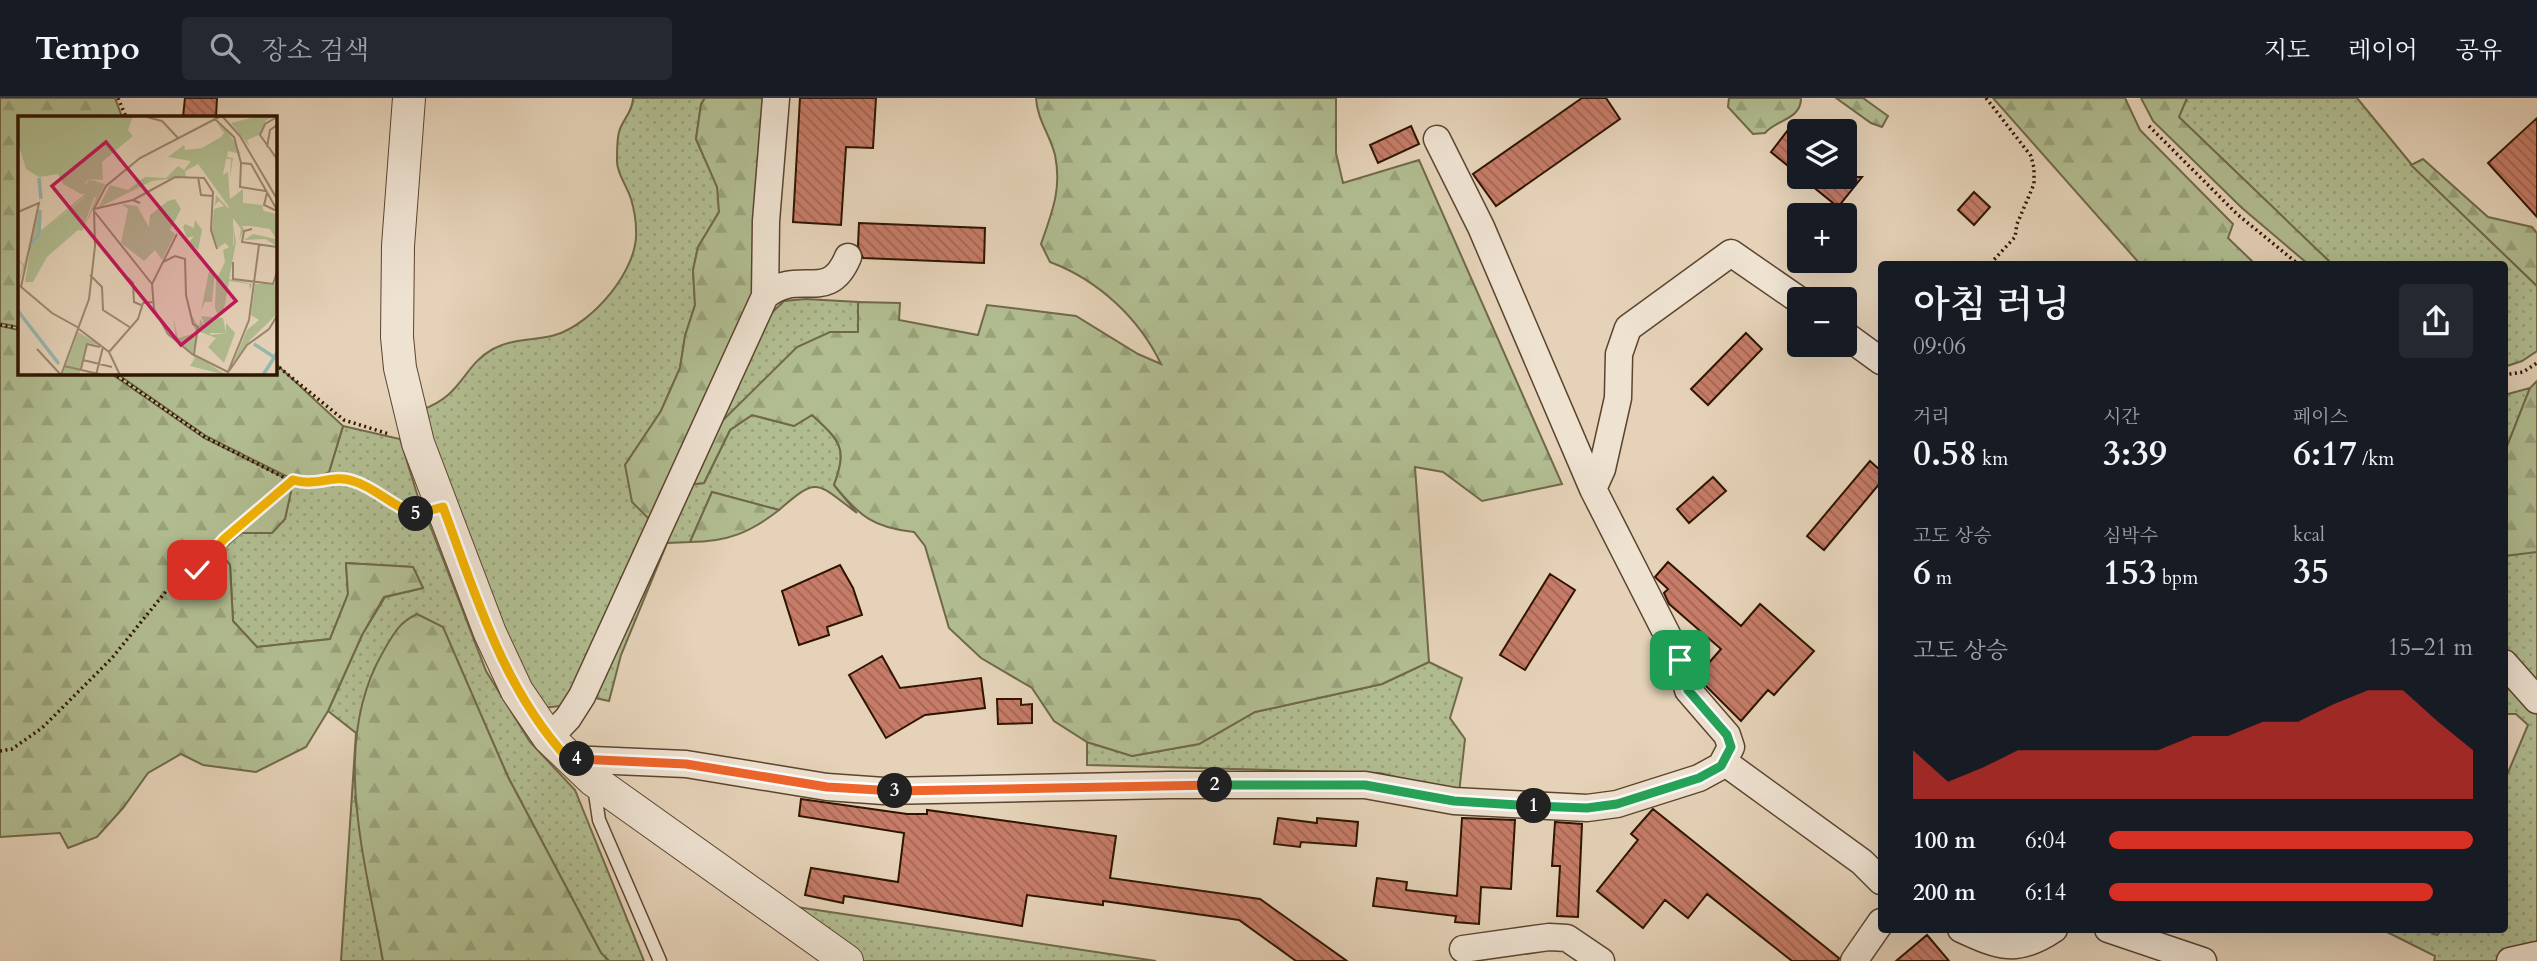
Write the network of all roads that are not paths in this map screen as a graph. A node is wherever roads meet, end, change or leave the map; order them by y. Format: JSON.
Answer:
{"nodes":[{"id":1,"x":409,"y":98,"type":"edge"},
{"id":2,"x":776,"y":98,"type":"edge"},
{"id":3,"x":1437,"y":139,"type":"dead end"},
{"id":4,"x":848,"y":257,"type":"dead end"},
{"id":5,"x":1787,"y":292,"type":"edge"},
{"id":6,"x":765,"y":296,"type":"junction"},
{"id":7,"x":1857,"y":343,"type":"edge"},
{"id":8,"x":1878,"y":359,"type":"edge"},
{"id":9,"x":1593,"y":489,"type":"junction"},
{"id":10,"x":2508,"y":667,"type":"edge"},
{"id":11,"x":2537,"y":700,"type":"edge"},
{"id":12,"x":559,"y":748,"type":"junction"},
{"id":13,"x":1724,"y":762,"type":"junction"},
{"id":14,"x":593,"y":780,"type":"junction"},
{"id":15,"x":1878,"y":878,"type":"edge"},
{"id":16,"x":1878,"y":926,"type":"edge"},
{"id":17,"x":1971,"y":933,"type":"edge"},
{"id":18,"x":2046,"y":933,"type":"edge"},
{"id":19,"x":2120,"y":933,"type":"edge"},
{"id":20,"x":1463,"y":949,"type":"dead end"},
{"id":21,"x":2537,"y":955,"type":"edge"},
{"id":22,"x":660,"y":961,"type":"edge"},
{"id":23,"x":847,"y":961,"type":"edge"},
{"id":24,"x":1601,"y":961,"type":"edge"},
{"id":25,"x":1854,"y":961,"type":"edge"},
{"id":26,"x":2203,"y":961,"type":"edge"},
{"id":27,"x":2510,"y":961,"type":"edge"}],
"edges":[{"from":1,"to":12,"type":"street"},
{"from":2,"to":6,"type":"street"},
{"from":3,"to":9,"type":"street"},
{"from":4,"to":6,"type":"street"},
{"from":5,"to":9,"type":"street"},
{"from":6,"to":12,"type":"street"},
{"from":7,"to":8,"type":"street"},
{"from":9,"to":13,"type":"street"},
{"from":10,"to":11,"type":"street"},
{"from":12,"to":13,"type":"street"},
{"from":12,"to":14,"type":"street"},
{"from":13,"to":15,"type":"street"},
{"from":14,"to":22,"type":"lane"},
{"from":14,"to":23,"type":"street"},
{"from":16,"to":25,"type":"street"},
{"from":17,"to":18,"type":"street"},
{"from":19,"to":26,"type":"street"},
{"from":20,"to":24,"type":"street"},
{"from":21,"to":27,"type":"street"}]}
